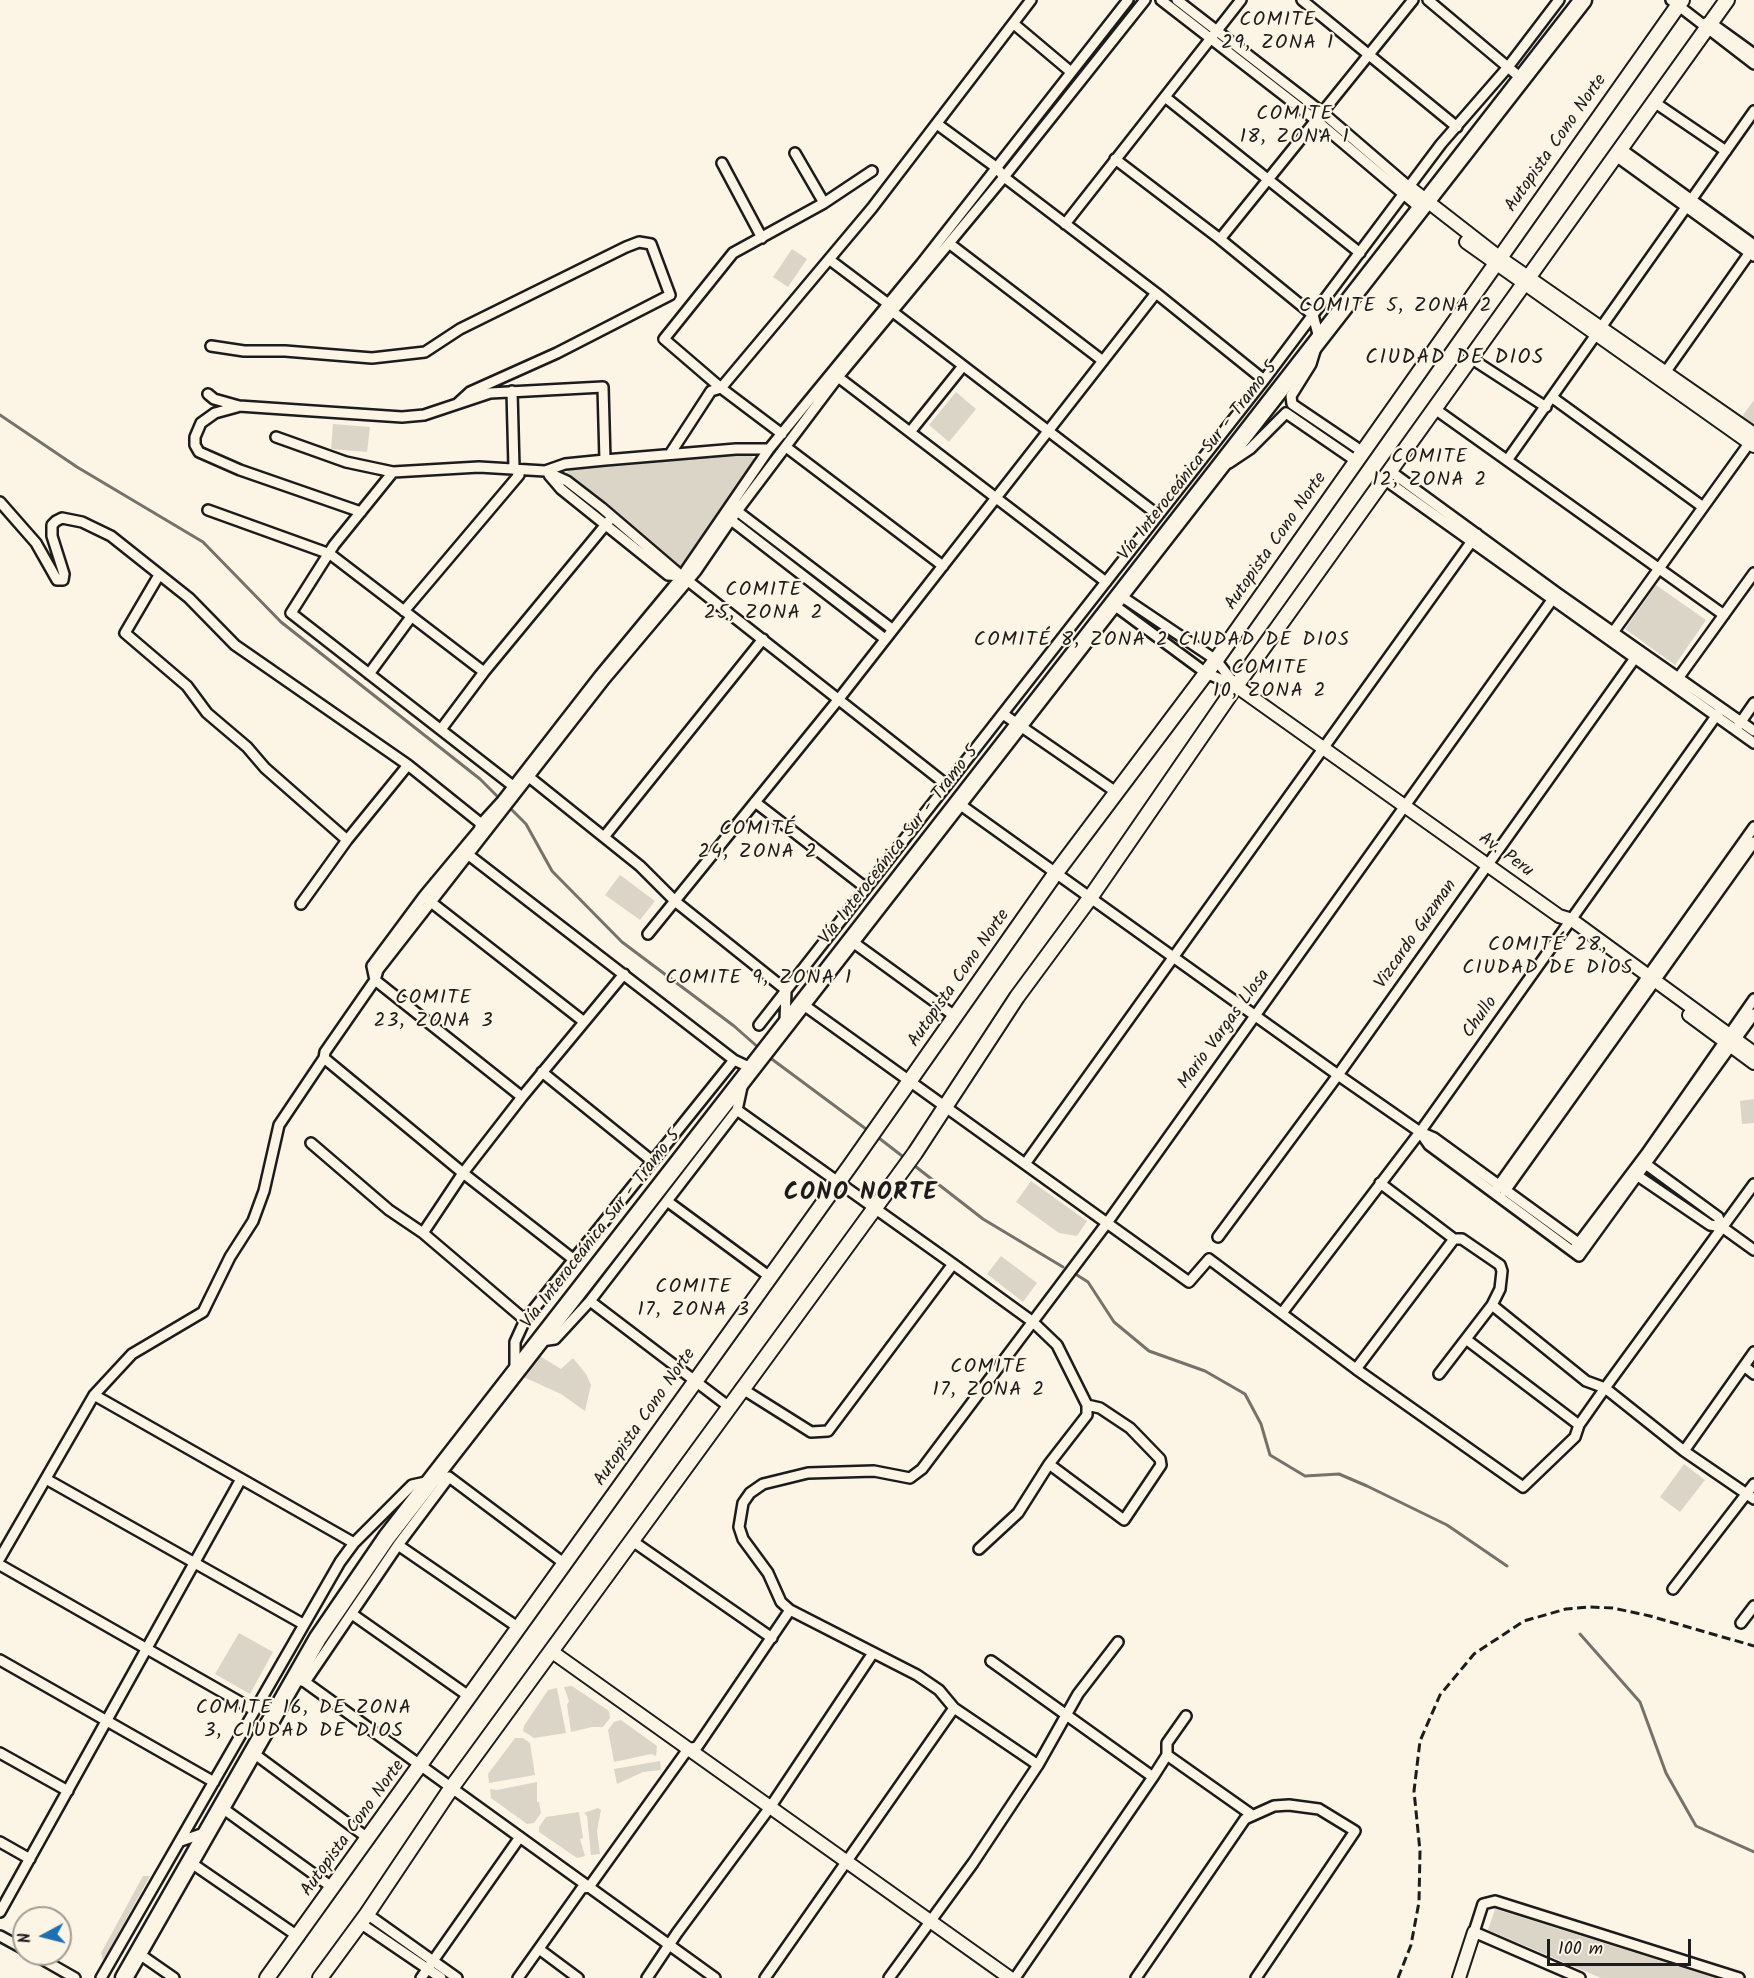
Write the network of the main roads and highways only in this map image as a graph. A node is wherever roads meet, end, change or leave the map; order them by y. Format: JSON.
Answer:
{"nodes":[{"id":1,"x":1583,"y":0,"type":"edge"},
{"id":2,"x":1727,"y":0,"type":"edge"},
{"id":3,"x":1677,"y":2,"type":"edge"},
{"id":4,"x":124,"y":1978,"type":"edge"},
{"id":5,"x":267,"y":1978,"type":"edge"},
{"id":6,"x":320,"y":1978,"type":"edge"}],
"edges":[{"from":1,"to":4,"type":"highway","name":"Vía Interoceánica Sur - Tramo 5"},
{"from":2,"to":6,"type":"main road"},
{"from":3,"to":5,"type":"main road","name":"Autopista Cono Norte"}]}
